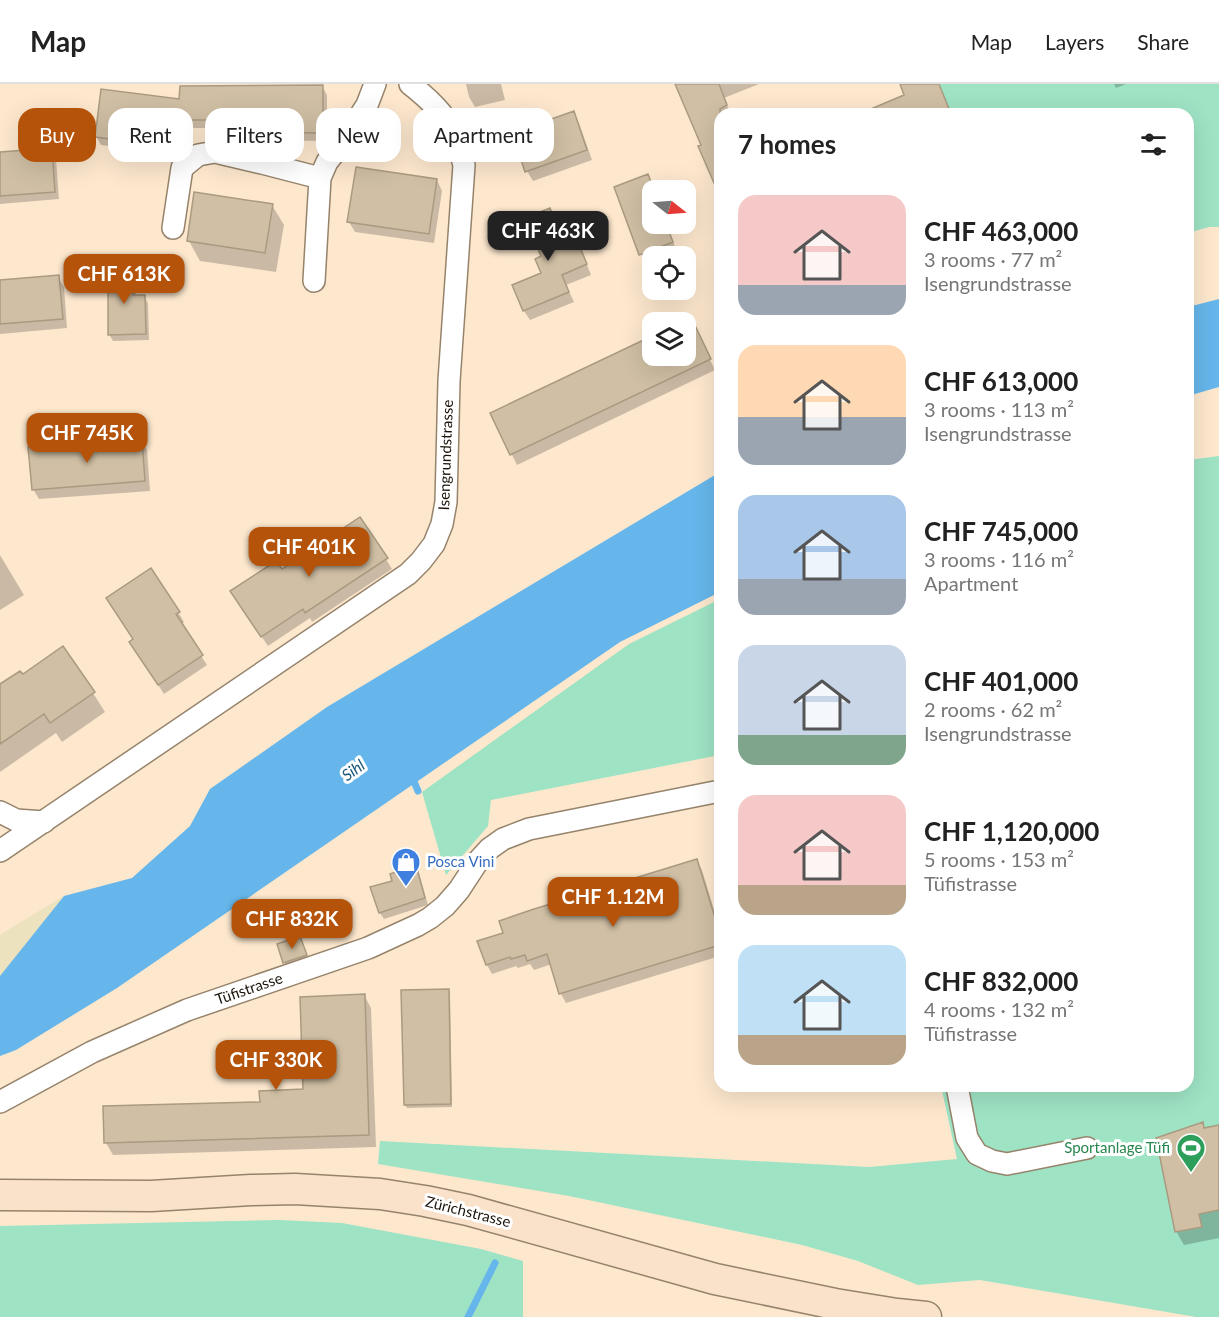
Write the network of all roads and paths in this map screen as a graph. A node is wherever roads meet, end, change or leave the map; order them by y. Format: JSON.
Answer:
{"nodes":[{"id":1,"x":375,"y":84,"type":"edge"},
{"id":2,"x":410,"y":84,"type":"edge"},
{"id":3,"x":320,"y":178,"type":"junction"},
{"id":4,"x":173,"y":228,"type":"dead end"},
{"id":5,"x":314,"y":281,"type":"dead end"},
{"id":6,"x":714,"y":792,"type":"edge"},
{"id":7,"x":0,"y":812,"type":"edge"},
{"id":8,"x":44,"y":822,"type":"junction"},
{"id":9,"x":0,"y":851,"type":"edge"},
{"id":10,"x":958,"y":1092,"type":"edge"},
{"id":11,"x":0,"y":1102,"type":"edge"},
{"id":12,"x":1087,"y":1148,"type":"dead end"},
{"id":13,"x":0,"y":1195,"type":"edge"},
{"id":14,"x":926,"y":1317,"type":"edge"}],
"edges":[{"from":1,"to":3,"type":"street"},
{"from":2,"to":8,"type":"street","name":"Isengrundstrasse"},
{"from":3,"to":4,"type":"street"},
{"from":3,"to":5,"type":"street"},
{"from":6,"to":11,"type":"street","name":"Tüfistrasse"},
{"from":7,"to":8,"type":"street"},
{"from":8,"to":9,"type":"street","name":"Isengrundstrasse"},
{"from":10,"to":12,"type":"street"},
{"from":13,"to":14,"type":"main road","name":"Zürichstrasse"}]}
